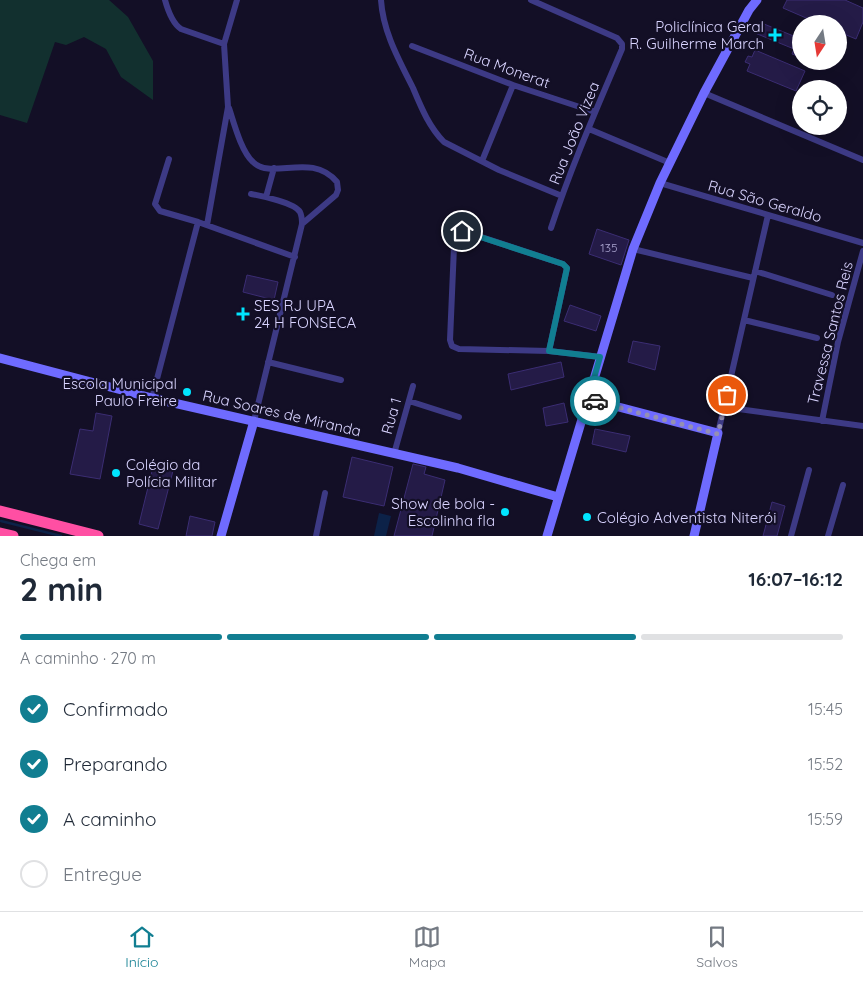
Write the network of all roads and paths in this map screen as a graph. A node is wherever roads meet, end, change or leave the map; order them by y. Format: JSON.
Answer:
{"nodes":[{"id":1,"x":165,"y":0,"type":"edge"},
{"id":2,"x":237,"y":0,"type":"edge"},
{"id":3,"x":381,"y":0,"type":"edge"},
{"id":4,"x":530,"y":0,"type":"edge"},
{"id":5,"x":757,"y":0,"type":"edge"},
{"id":6,"x":224,"y":44,"type":"junction"},
{"id":7,"x":412,"y":46,"type":"dead end"},
{"id":8,"x":513,"y":85,"type":"junction"},
{"id":9,"x":704,"y":93,"type":"junction"},
{"id":10,"x":228,"y":107,"type":"junction"},
{"id":11,"x":595,"y":112,"type":"junction"},
{"id":12,"x":588,"y":129,"type":"junction"},
{"id":13,"x":169,"y":159,"type":"dead end"},
{"id":14,"x":863,"y":160,"type":"edge"},
{"id":15,"x":482,"y":161,"type":"junction"},
{"id":16,"x":670,"y":163,"type":"junction"},
{"id":17,"x":274,"y":168,"type":"junction"},
{"id":18,"x":660,"y":183,"type":"junction"},
{"id":19,"x":251,"y":194,"type":"dead end"},
{"id":20,"x":562,"y":196,"type":"junction"},
{"id":21,"x":266,"y":197,"type":"junction"},
{"id":22,"x":768,"y":216,"type":"junction"},
{"id":23,"x":198,"y":222,"type":"junction"},
{"id":24,"x":302,"y":224,"type":"junction"},
{"id":25,"x":207,"y":225,"type":"junction"},
{"id":26,"x":551,"y":228,"type":"dead end"},
{"id":27,"x":863,"y":243,"type":"edge"},
{"id":28,"x":633,"y":249,"type":"junction"},
{"id":29,"x":863,"y":251,"type":"edge"},
{"id":30,"x":295,"y":257,"type":"junction"},
{"id":31,"x":755,"y":271,"type":"junction"},
{"id":32,"x":753,"y":278,"type":"junction"},
{"id":33,"x":832,"y":295,"type":"dead end"},
{"id":34,"x":744,"y":320,"type":"junction"},
{"id":35,"x":817,"y":338,"type":"dead end"},
{"id":36,"x":549,"y":351,"type":"junction"},
{"id":37,"x":600,"y":357,"type":"junction"},
{"id":38,"x":0,"y":358,"type":"edge"},
{"id":39,"x":268,"y":362,"type":"junction"},
{"id":40,"x":341,"y":380,"type":"dead end"},
{"id":41,"x":413,"y":386,"type":"dead end"},
{"id":42,"x":152,"y":398,"type":"junction"},
{"id":43,"x":588,"y":399,"type":"junction"},
{"id":44,"x":409,"y":401,"type":"junction"},
{"id":45,"x":724,"y":407,"type":"junction"},
{"id":46,"x":459,"y":417,"type":"dead end"},
{"id":47,"x":254,"y":421,"type":"junction"},
{"id":48,"x":822,"y":421,"type":"junction"},
{"id":49,"x":863,"y":426,"type":"edge"},
{"id":50,"x":718,"y":434,"type":"junction"},
{"id":51,"x":394,"y":454,"type":"junction"},
{"id":52,"x":809,"y":470,"type":"dead end"},
{"id":53,"x":843,"y":485,"type":"dead end"},
{"id":54,"x":325,"y":493,"type":"dead end"},
{"id":55,"x":558,"y":497,"type":"junction"},
{"id":56,"x":0,"y":511,"type":"edge"},
{"id":57,"x":0,"y":533,"type":"edge"},
{"id":58,"x":13,"y":536,"type":"edge"},
{"id":59,"x":98,"y":536,"type":"edge"},
{"id":60,"x":222,"y":536,"type":"edge"},
{"id":61,"x":316,"y":536,"type":"edge"},
{"id":62,"x":547,"y":536,"type":"edge"},
{"id":63,"x":694,"y":536,"type":"edge"},
{"id":64,"x":791,"y":536,"type":"edge"},
{"id":65,"x":828,"y":536,"type":"edge"}],
"edges":[{"from":1,"to":6,"type":"street"},
{"from":2,"to":6,"type":"street"},
{"from":3,"to":15,"type":"street"},
{"from":4,"to":11,"type":"street","name":"Rua João Vizea"},
{"from":5,"to":9,"type":"street"},
{"from":6,"to":10,"type":"street"},
{"from":7,"to":8,"type":"street","name":"Rua Monerat"},
{"from":8,"to":11,"type":"street","name":"Rua Monerat"},
{"from":8,"to":15,"type":"street"},
{"from":9,"to":14,"type":"street"},
{"from":9,"to":16,"type":"street"},
{"from":10,"to":17,"type":"street"},
{"from":10,"to":25,"type":"street"},
{"from":11,"to":12,"type":"street","name":"Rua João Vizea"},
{"from":12,"to":16,"type":"street"},
{"from":12,"to":20,"type":"street","name":"Rua João Vizea"},
{"from":13,"to":23,"type":"street"},
{"from":15,"to":20,"type":"street"},
{"from":16,"to":18,"type":"street"},
{"from":17,"to":21,"type":"street"},
{"from":17,"to":24,"type":"street"},
{"from":18,"to":22,"type":"street","name":"Rua São Geraldo"},
{"from":18,"to":28,"type":"street"},
{"from":19,"to":21,"type":"street"},
{"from":20,"to":26,"type":"street","name":"Rua João Vizea"},
{"from":21,"to":24,"type":"street"},
{"from":22,"to":27,"type":"street","name":"Rua São Geraldo"},
{"from":22,"to":31,"type":"street"},
{"from":23,"to":25,"type":"street"},
{"from":23,"to":42,"type":"street"},
{"from":24,"to":30,"type":"street"},
{"from":25,"to":30,"type":"street"},
{"from":28,"to":32,"type":"street"},
{"from":28,"to":37,"type":"street"},
{"from":29,"to":48,"type":"street","name":"Travessa Santos Reis"},
{"from":30,"to":39,"type":"street"},
{"from":31,"to":32,"type":"street"},
{"from":31,"to":33,"type":"street"},
{"from":32,"to":34,"type":"street"},
{"from":34,"to":35,"type":"street"},
{"from":34,"to":45,"type":"street"},
{"from":36,"to":36,"type":"street"},
{"from":36,"to":37,"type":"street"},
{"from":37,"to":43,"type":"street"},
{"from":38,"to":42,"type":"street","name":"Rua Soares de Miranda"},
{"from":39,"to":40,"type":"street"},
{"from":39,"to":47,"type":"street"},
{"from":41,"to":44,"type":"street","name":"Rua 1"},
{"from":42,"to":47,"type":"street","name":"Rua Soares de Miranda"},
{"from":43,"to":50,"type":"street"},
{"from":43,"to":55,"type":"street"},
{"from":44,"to":46,"type":"street"},
{"from":44,"to":51,"type":"street","name":"Rua 1"},
{"from":45,"to":48,"type":"street"},
{"from":45,"to":50,"type":"street"},
{"from":47,"to":51,"type":"street","name":"Rua Soares de Miranda"},
{"from":47,"to":60,"type":"street"},
{"from":48,"to":49,"type":"street"},
{"from":50,"to":63,"type":"street"},
{"from":51,"to":55,"type":"street","name":"Rua Soares de Miranda"},
{"from":52,"to":64,"type":"street"},
{"from":53,"to":65,"type":"street"},
{"from":54,"to":61,"type":"street"},
{"from":55,"to":62,"type":"street"},
{"from":56,"to":59,"type":"highway"},
{"from":57,"to":58,"type":"highway"}]}
